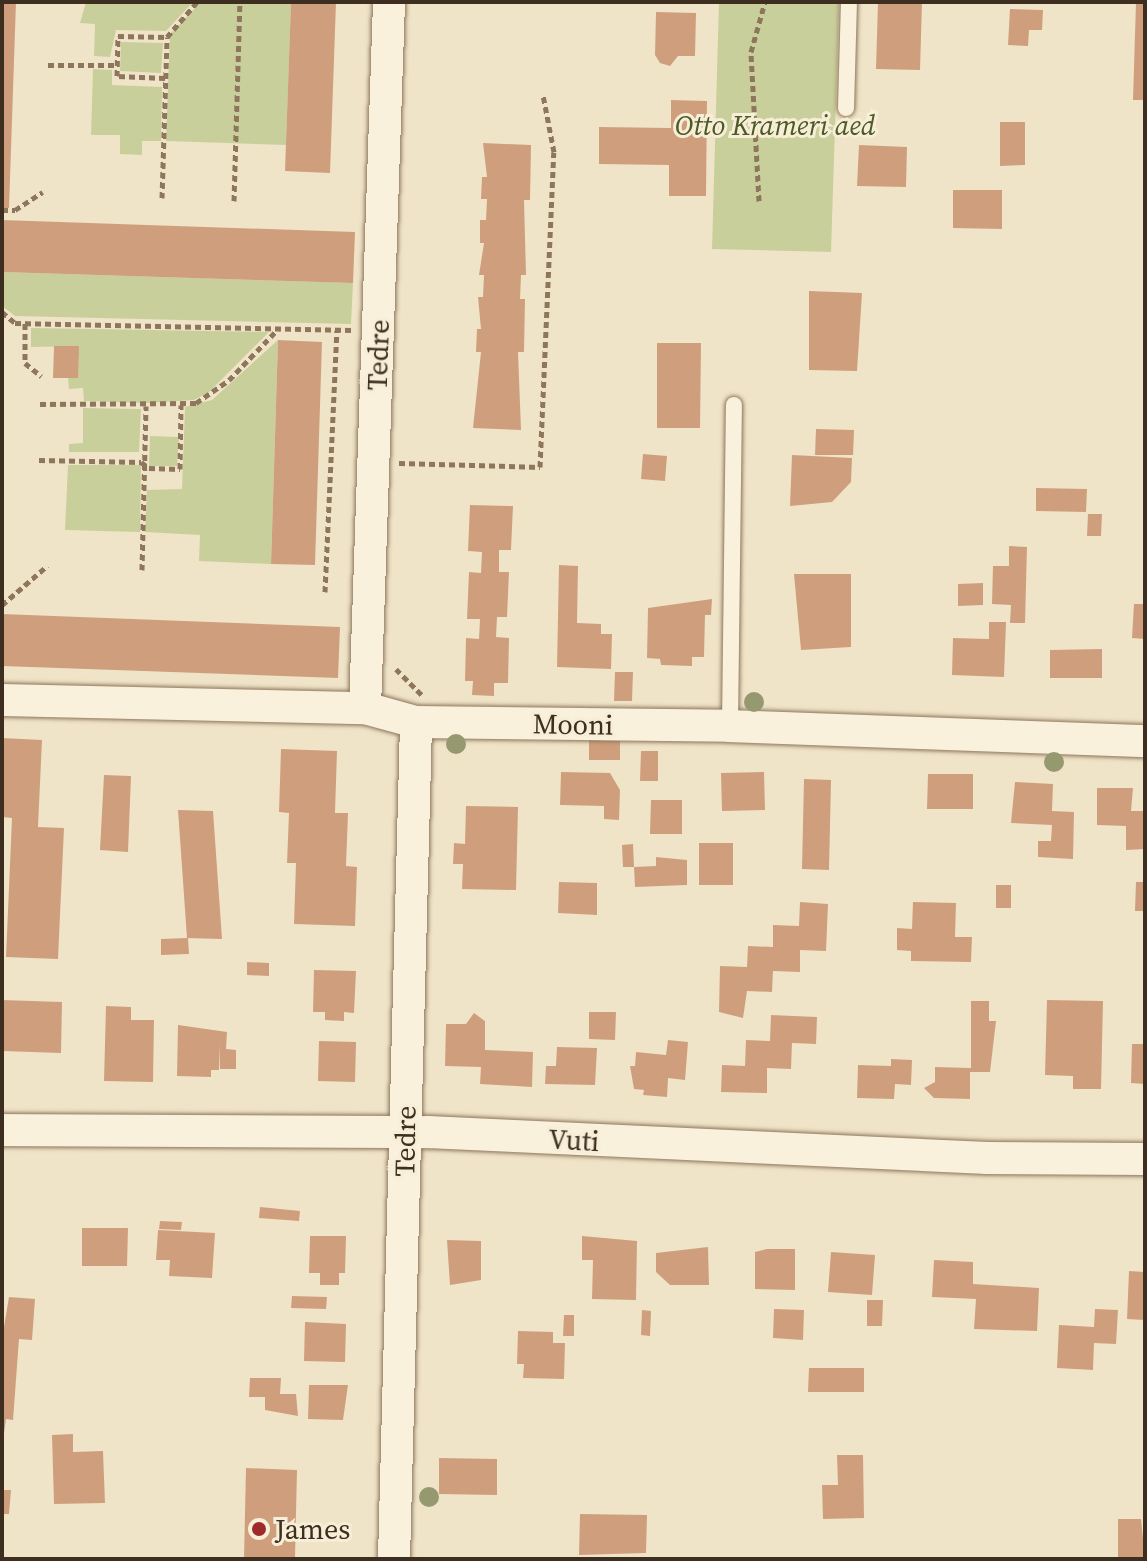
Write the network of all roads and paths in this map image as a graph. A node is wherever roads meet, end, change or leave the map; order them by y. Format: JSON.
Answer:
{"nodes":[{"id":1,"x":197,"y":2,"type":"edge"},
{"id":2,"x":240,"y":2,"type":"edge"},
{"id":3,"x":389,"y":2,"type":"edge"},
{"id":4,"x":765,"y":2,"type":"edge"},
{"id":5,"x":849,"y":2,"type":"edge"},
{"id":6,"x":167,"y":37,"type":"junction"},
{"id":7,"x":48,"y":65,"type":"dead end"},
{"id":8,"x":117,"y":65,"type":"junction"},
{"id":9,"x":165,"y":78,"type":"junction"},
{"id":10,"x":543,"y":95,"type":"dead end"},
{"id":11,"x":846,"y":108,"type":"dead end"},
{"id":12,"x":43,"y":192,"type":"dead end"},
{"id":13,"x":162,"y":198,"type":"dead end"},
{"id":14,"x":234,"y":201,"type":"dead end"},
{"id":15,"x":759,"y":201,"type":"dead end"},
{"id":16,"x":2,"y":210,"type":"edge"},
{"id":17,"x":2,"y":312,"type":"edge"},
{"id":18,"x":25,"y":323,"type":"junction"},
{"id":19,"x":279,"y":329,"type":"junction"},
{"id":20,"x":337,"y":330,"type":"junction"},
{"id":21,"x":379,"y":331,"type":"junction"},
{"id":22,"x":41,"y":376,"type":"dead end"},
{"id":23,"x":40,"y":404,"type":"dead end"},
{"id":24,"x":181,"y":405,"type":"junction"},
{"id":25,"x":734,"y":405,"type":"dead end"},
{"id":26,"x":146,"y":406,"type":"junction"},
{"id":27,"x":39,"y":460,"type":"dead end"},
{"id":28,"x":398,"y":463,"type":"dead end"},
{"id":29,"x":144,"y":465,"type":"junction"},
{"id":30,"x":47,"y":566,"type":"dead end"},
{"id":31,"x":142,"y":570,"type":"dead end"},
{"id":32,"x":325,"y":592,"type":"dead end"},
{"id":33,"x":2,"y":605,"type":"edge"},
{"id":34,"x":2,"y":700,"type":"edge"},
{"id":35,"x":365,"y":708,"type":"junction"},
{"id":36,"x":416,"y":722,"type":"junction"},
{"id":37,"x":730,"y":726,"type":"junction"},
{"id":38,"x":1145,"y":741,"type":"edge"},
{"id":39,"x":2,"y":1130,"type":"edge"},
{"id":40,"x":406,"y":1131,"type":"junction"},
{"id":41,"x":1145,"y":1159,"type":"edge"},
{"id":42,"x":394,"y":1559,"type":"edge"}],
"edges":[{"from":1,"to":6,"type":"path"},
{"from":2,"to":14,"type":"path"},
{"from":3,"to":21,"type":"street","name":"Tedre"},
{"from":4,"to":15,"type":"path"},
{"from":5,"to":11,"type":"lane"},
{"from":6,"to":8,"type":"path"},
{"from":6,"to":9,"type":"path"},
{"from":7,"to":8,"type":"path"},
{"from":8,"to":9,"type":"path"},
{"from":9,"to":13,"type":"path"},
{"from":10,"to":28,"type":"path"},
{"from":12,"to":16,"type":"path"},
{"from":17,"to":18,"type":"path"},
{"from":18,"to":19,"type":"path"},
{"from":18,"to":22,"type":"path"},
{"from":19,"to":20,"type":"path"},
{"from":19,"to":24,"type":"path"},
{"from":20,"to":21,"type":"path"},
{"from":20,"to":32,"type":"path"},
{"from":21,"to":35,"type":"street","name":"Tedre"},
{"from":23,"to":26,"type":"path"},
{"from":24,"to":26,"type":"path"},
{"from":24,"to":29,"type":"path"},
{"from":25,"to":37,"type":"lane"},
{"from":26,"to":29,"type":"path"},
{"from":27,"to":29,"type":"path"},
{"from":29,"to":31,"type":"path"},
{"from":30,"to":33,"type":"path"},
{"from":34,"to":35,"type":"street","name":"Mooni"},
{"from":35,"to":36,"type":"street","name":"Mooni"},
{"from":36,"to":37,"type":"street","name":"Mooni"},
{"from":36,"to":40,"type":"street","name":"Tedre"},
{"from":37,"to":38,"type":"street","name":"Mooni"},
{"from":39,"to":40,"type":"street","name":"Vuti"},
{"from":40,"to":41,"type":"street","name":"Vuti"},
{"from":40,"to":42,"type":"street","name":"Tedre"}]}
